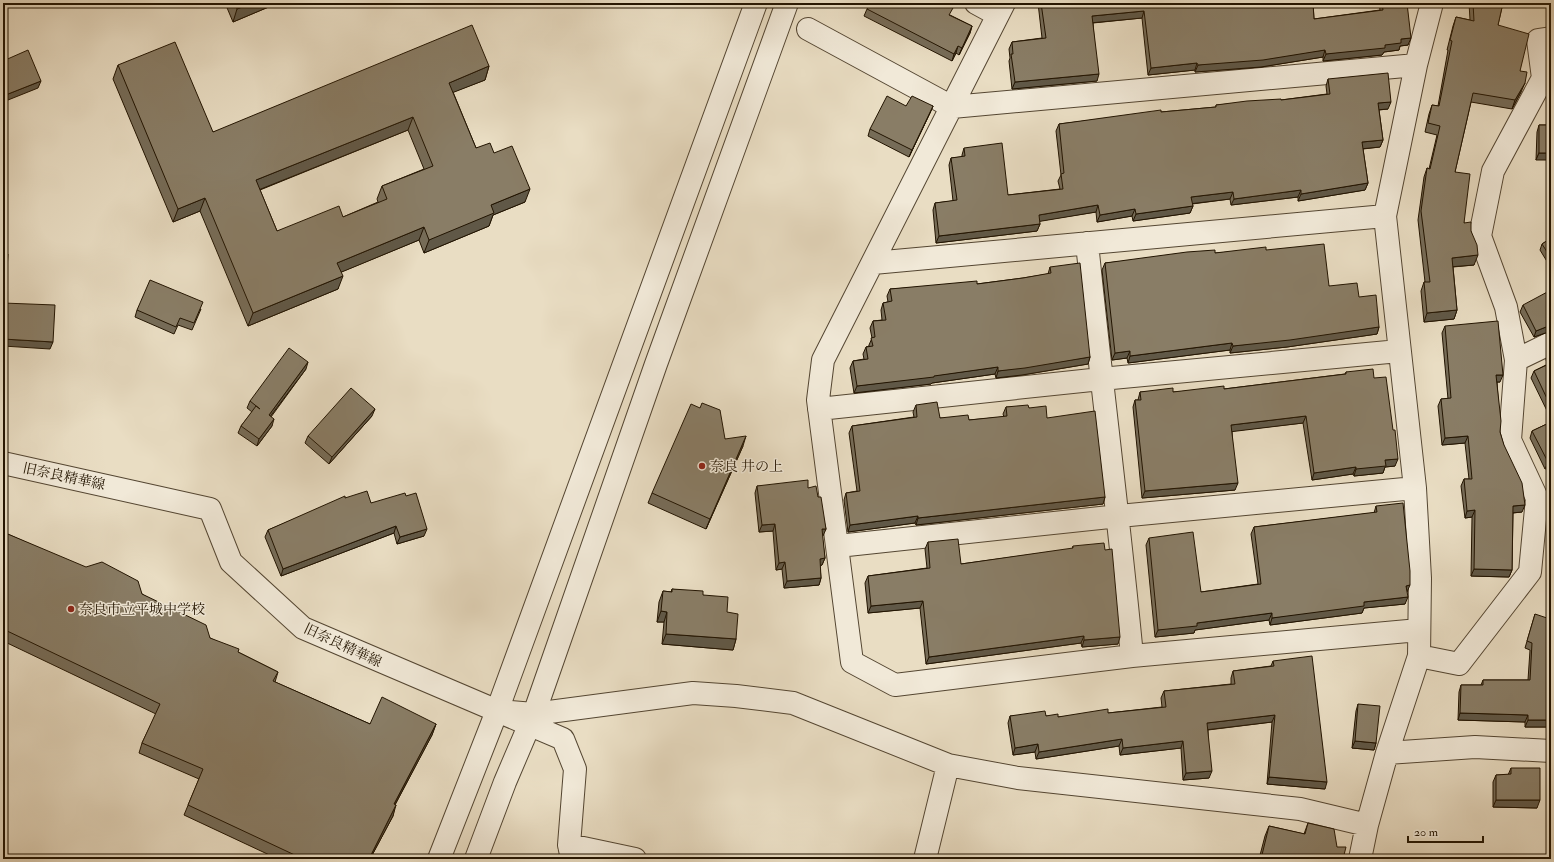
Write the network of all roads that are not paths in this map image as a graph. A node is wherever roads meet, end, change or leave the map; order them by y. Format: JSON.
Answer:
{"nodes":[{"id":1,"x":756,"y":3,"type":"edge"},
{"id":2,"x":787,"y":3,"type":"edge"},
{"id":3,"x":976,"y":3,"type":"edge"},
{"id":4,"x":1432,"y":3,"type":"edge"},
{"id":5,"x":1001,"y":9,"type":"edge"},
{"id":6,"x":808,"y":29,"type":"dead end"},
{"id":7,"x":1551,"y":38,"type":"edge"},
{"id":8,"x":1416,"y":65,"type":"junction"},
{"id":9,"x":952,"y":107,"type":"junction"},
{"id":10,"x":1384,"y":216,"type":"junction"},
{"id":11,"x":1087,"y":243,"type":"junction"},
{"id":12,"x":873,"y":263,"type":"junction"},
{"id":13,"x":1551,"y":343,"type":"edge"},
{"id":14,"x":1399,"y":351,"type":"junction"},
{"id":15,"x":1516,"y":360,"type":"junction"},
{"id":16,"x":1101,"y":379,"type":"junction"},
{"id":17,"x":819,"y":409,"type":"junction"},
{"id":18,"x":3,"y":463,"type":"edge"},
{"id":19,"x":1415,"y":488,"type":"junction"},
{"id":20,"x":1544,"y":494,"type":"edge"},
{"id":21,"x":1119,"y":516,"type":"junction"},
{"id":22,"x":838,"y":546,"type":"junction"},
{"id":23,"x":1419,"y":630,"type":"junction"},
{"id":24,"x":1132,"y":656,"type":"junction"},
{"id":25,"x":1419,"y":656,"type":"junction"},
{"id":26,"x":497,"y":711,"type":"junction"},
{"id":27,"x":531,"y":720,"type":"junction"},
{"id":28,"x":1551,"y":750,"type":"edge"},
{"id":29,"x":1387,"y":753,"type":"junction"},
{"id":30,"x":948,"y":766,"type":"junction"},
{"id":31,"x":1367,"y":825,"type":"junction"},
{"id":32,"x":570,"y":852,"type":"edge"},
{"id":33,"x":439,"y":859,"type":"edge"},
{"id":34,"x":476,"y":859,"type":"edge"},
{"id":35,"x":635,"y":859,"type":"edge"},
{"id":36,"x":925,"y":859,"type":"edge"},
{"id":37,"x":1360,"y":859,"type":"edge"}],
"edges":[{"from":1,"to":26,"type":"street"},
{"from":2,"to":27,"type":"street"},
{"from":3,"to":5,"type":"street"},
{"from":4,"to":8,"type":"street"},
{"from":5,"to":9,"type":"street"},
{"from":6,"to":9,"type":"street"},
{"from":7,"to":15,"type":"street"},
{"from":8,"to":9,"type":"street"},
{"from":8,"to":10,"type":"street"},
{"from":9,"to":12,"type":"street"},
{"from":10,"to":11,"type":"street"},
{"from":10,"to":14,"type":"street"},
{"from":11,"to":12,"type":"street"},
{"from":11,"to":16,"type":"street"},
{"from":12,"to":17,"type":"street"},
{"from":13,"to":15,"type":"street"},
{"from":14,"to":16,"type":"street"},
{"from":14,"to":19,"type":"street"},
{"from":15,"to":20,"type":"street"},
{"from":16,"to":17,"type":"street"},
{"from":16,"to":21,"type":"street"},
{"from":17,"to":22,"type":"street"},
{"from":18,"to":26,"type":"street","name":"旧奈良精華線"},
{"from":19,"to":21,"type":"street"},
{"from":19,"to":23,"type":"street"},
{"from":20,"to":25,"type":"street"},
{"from":21,"to":22,"type":"street"},
{"from":21,"to":24,"type":"street"},
{"from":22,"to":24,"type":"street"},
{"from":23,"to":24,"type":"street"},
{"from":23,"to":25,"type":"street"},
{"from":25,"to":29,"type":"street"},
{"from":26,"to":27,"type":"street","name":"旧奈良精華線"},
{"from":26,"to":33,"type":"street"},
{"from":27,"to":30,"type":"street"},
{"from":27,"to":32,"type":"street","name":"旧奈良精華線"},
{"from":27,"to":34,"type":"street"},
{"from":28,"to":29,"type":"street"},
{"from":29,"to":31,"type":"street"},
{"from":30,"to":31,"type":"street"},
{"from":30,"to":36,"type":"street"},
{"from":31,"to":37,"type":"street"},
{"from":32,"to":35,"type":"street"}]}
